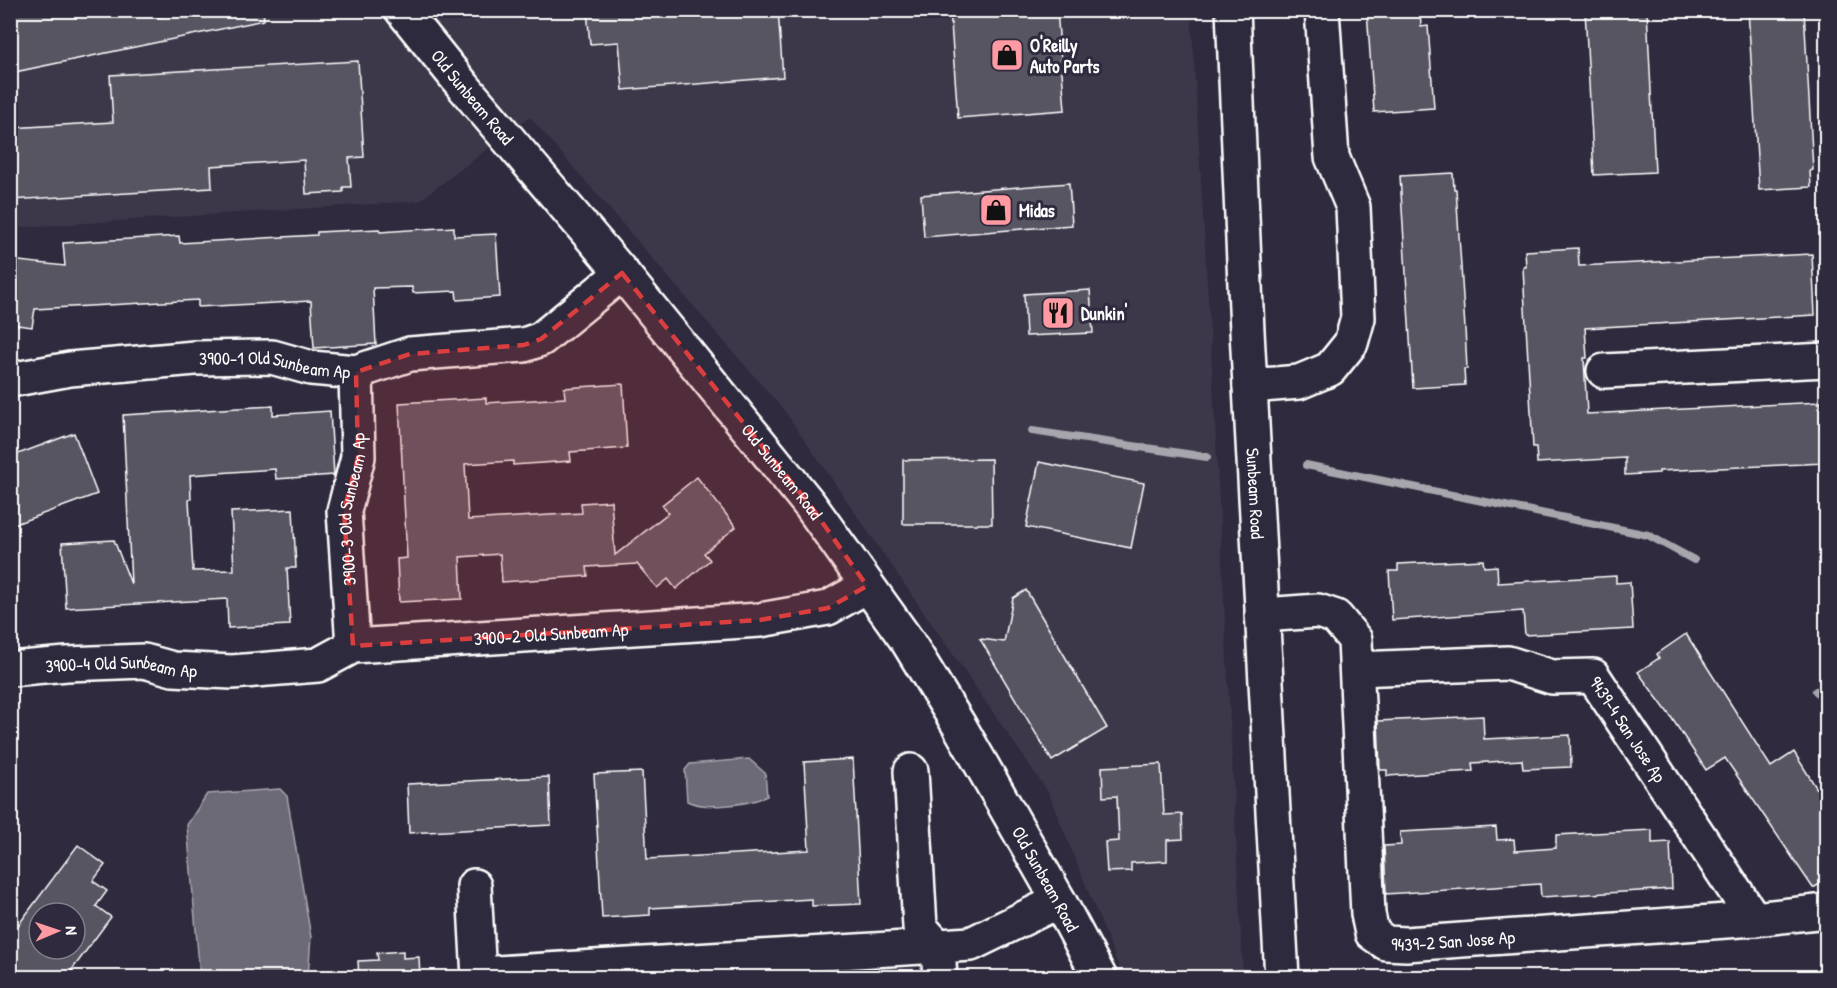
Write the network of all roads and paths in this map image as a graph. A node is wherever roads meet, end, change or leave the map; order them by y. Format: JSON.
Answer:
{"nodes":[{"id":1,"x":402,"y":10,"type":"edge"},
{"id":2,"x":1233,"y":10,"type":"edge"},
{"id":3,"x":1322,"y":10,"type":"edge"},
{"id":4,"x":622,"y":273,"type":"junction"},
{"id":5,"x":1827,"y":360,"type":"edge"},
{"id":6,"x":1604,"y":371,"type":"dead end"},
{"id":7,"x":356,"y":372,"type":"junction"},
{"id":8,"x":10,"y":380,"type":"edge"},
{"id":9,"x":1250,"y":386,"type":"junction"},
{"id":10,"x":867,"y":585,"type":"junction"},
{"id":11,"x":1262,"y":615,"type":"junction"},
{"id":12,"x":353,"y":646,"type":"junction"},
{"id":13,"x":10,"y":669,"type":"edge"},
{"id":14,"x":1357,"y":669,"type":"junction"},
{"id":15,"x":232,"y":672,"type":"joint"},
{"id":16,"x":911,"y":771,"type":"dead end"},
{"id":17,"x":474,"y":886,"type":"dead end"},
{"id":18,"x":1059,"y":901,"type":"junction"},
{"id":19,"x":1827,"y":911,"type":"edge"},
{"id":20,"x":1754,"y":919,"type":"junction"},
{"id":21,"x":939,"y":962,"type":"edge"},
{"id":22,"x":479,"y":976,"type":"edge"},
{"id":23,"x":1100,"y":978,"type":"edge"},
{"id":24,"x":1282,"y":978,"type":"edge"}],
"edges":[{"from":1,"to":4,"type":"street","name":"Old Sunbeam Road"},
{"from":2,"to":9,"type":"street","name":"Sunbeam Road"},
{"from":3,"to":9,"type":"street"},
{"from":4,"to":7,"type":"street","name":"3900-1 Old Sunbeam Ap"},
{"from":4,"to":10,"type":"street","name":"Old Sunbeam Road"},
{"from":5,"to":6,"type":"street"},
{"from":7,"to":8,"type":"street","name":"3900-1 Old Sunbeam Ap"},
{"from":7,"to":12,"type":"street","name":"3900-3 Old Sunbeam Ap"},
{"from":9,"to":11,"type":"street","name":"Sunbeam Road"},
{"from":10,"to":12,"type":"street","name":"3900-2 Old Sunbeam Ap"},
{"from":10,"to":18,"type":"street","name":"Old Sunbeam Road"},
{"from":11,"to":14,"type":"street","name":"9439-2 San Jose Ap"},
{"from":11,"to":24,"type":"street","name":"Sunbeam Road"},
{"from":12,"to":15,"type":"street","name":"3900-2 Old Sunbeam Ap"},
{"from":13,"to":15,"type":"street","name":"3900-4 Old Sunbeam Ap"},
{"from":14,"to":20,"type":"street","name":"9439-4 San Jose Ap"},
{"from":14,"to":20,"type":"street","name":"9439-2 San Jose Ap"},
{"from":16,"to":21,"type":"street"},
{"from":17,"to":22,"type":"street"},
{"from":18,"to":21,"type":"street"},
{"from":18,"to":23,"type":"street","name":"Old Sunbeam Road"},
{"from":19,"to":20,"type":"street","name":"9439-2 San Jose Ap"},
{"from":21,"to":22,"type":"street"}]}
